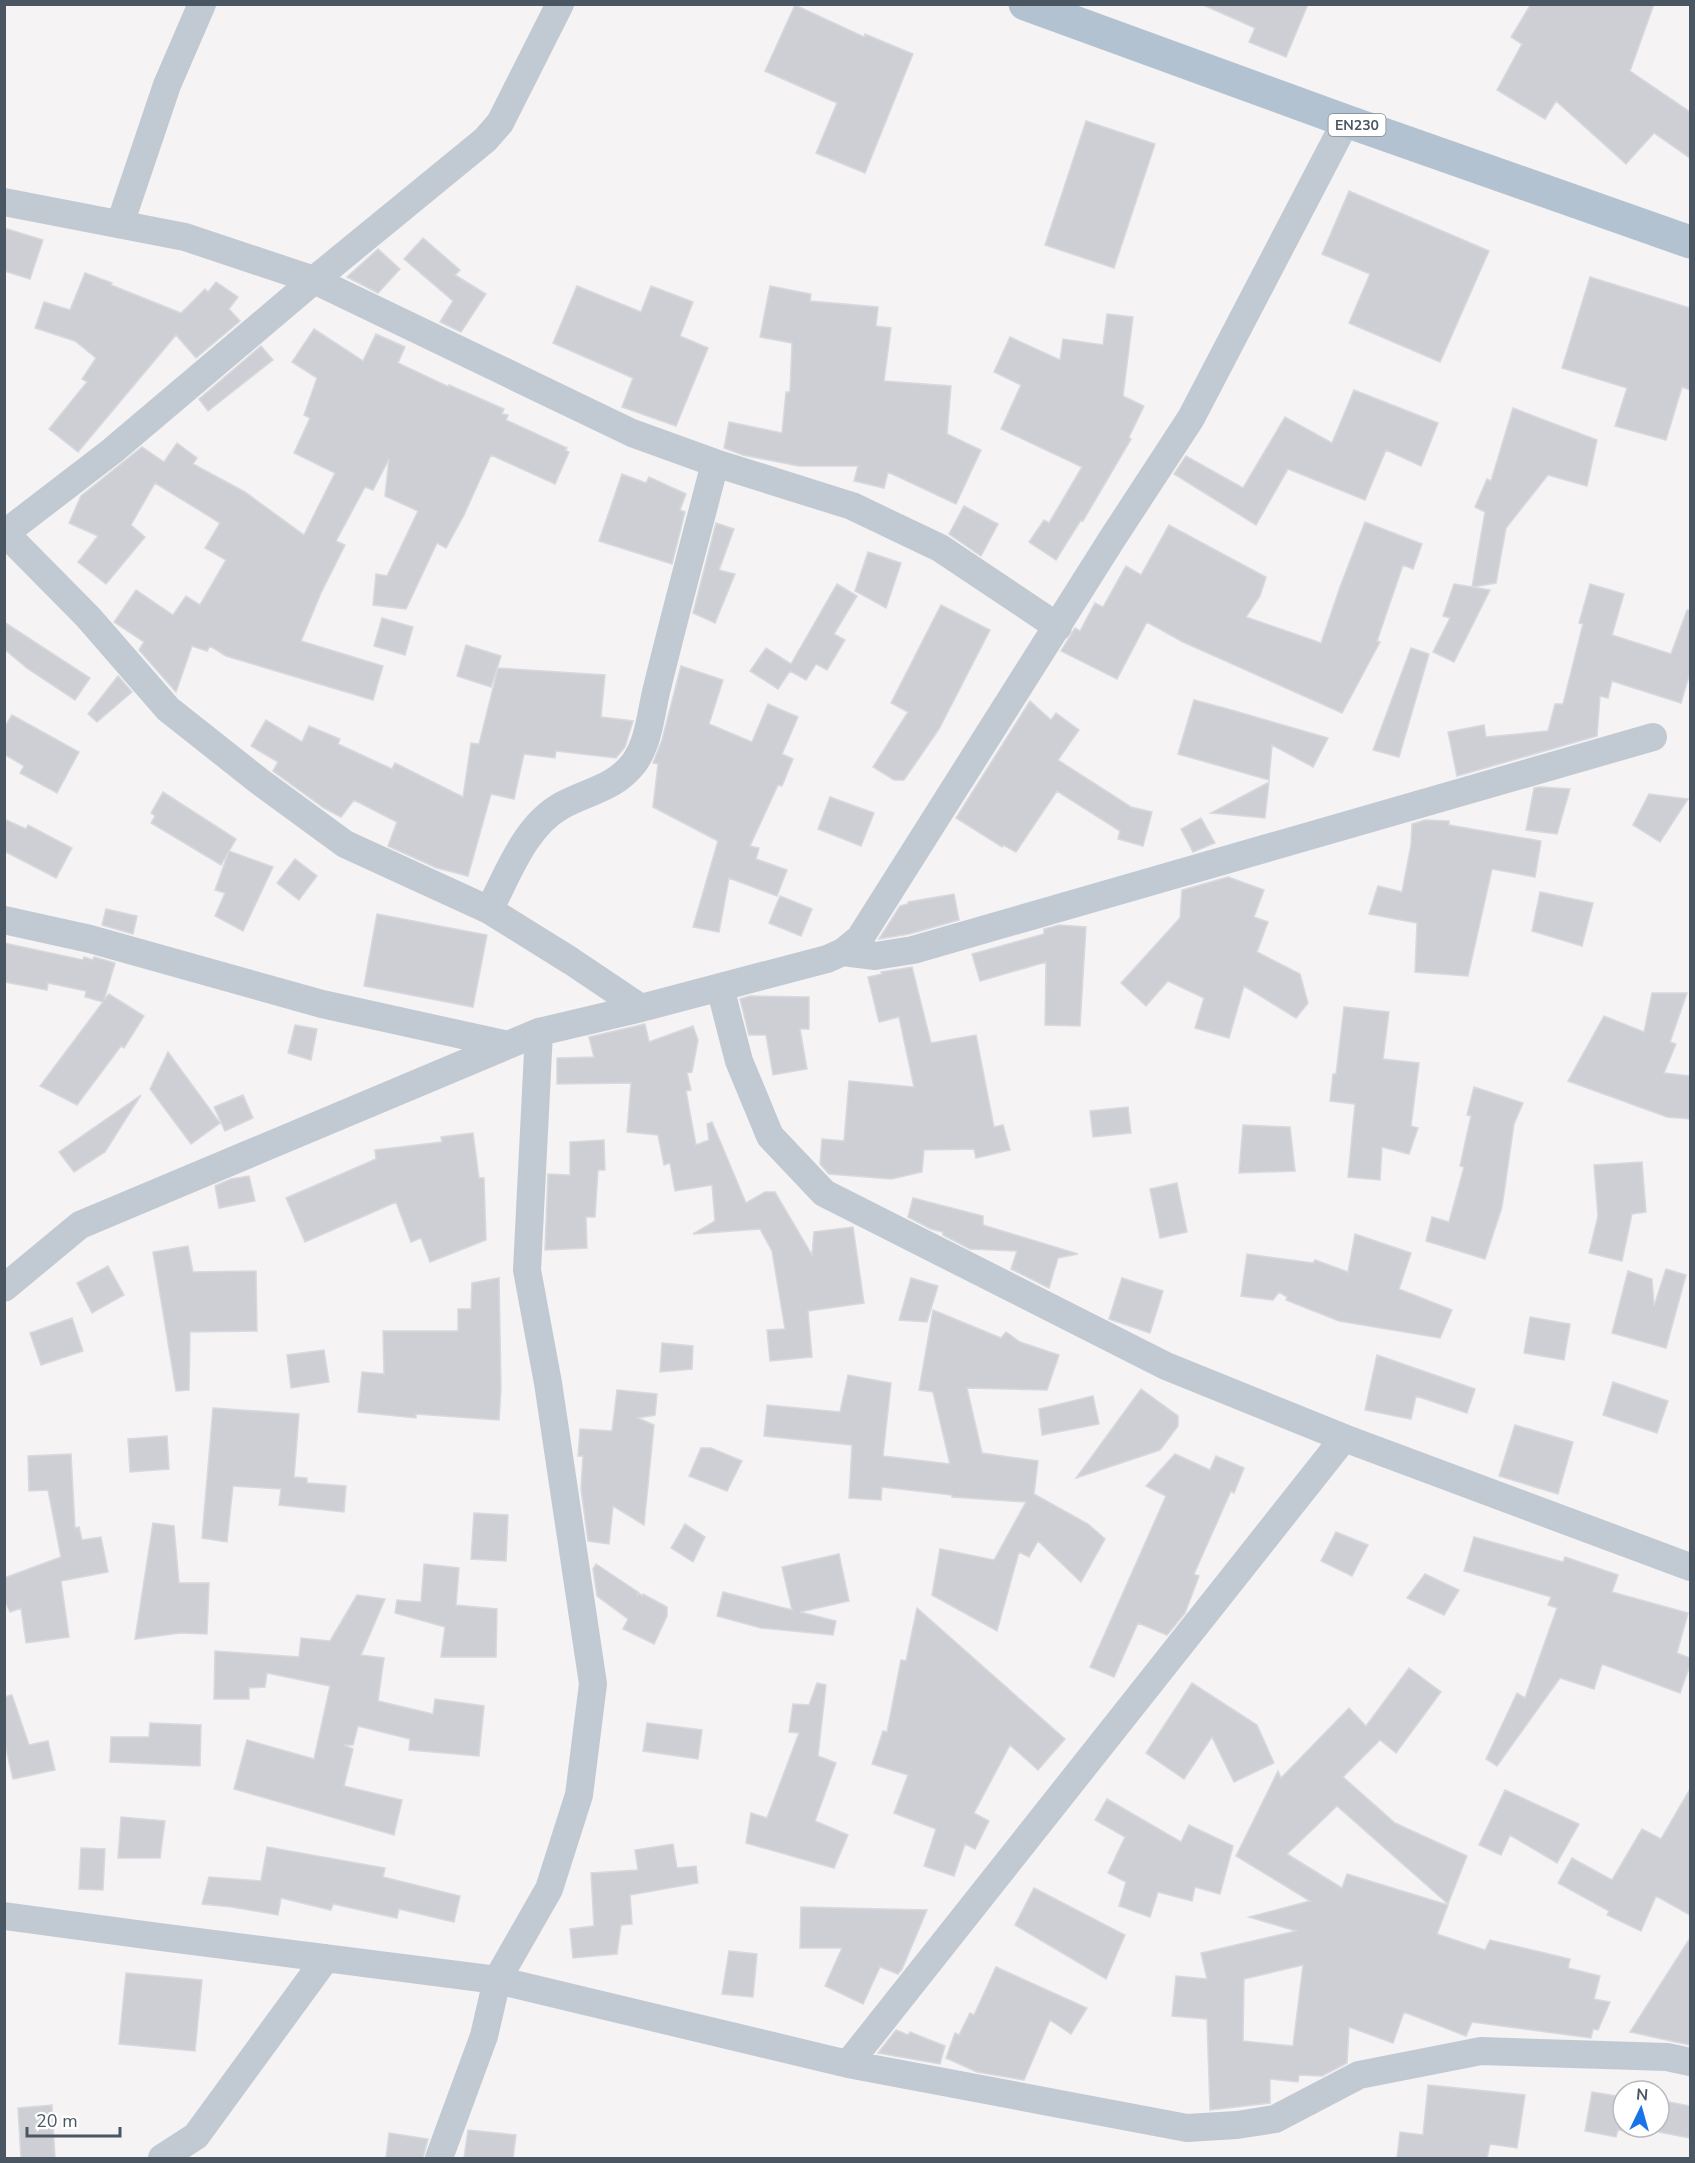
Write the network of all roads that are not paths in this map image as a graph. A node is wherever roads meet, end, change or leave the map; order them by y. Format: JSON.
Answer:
{"nodes":[{"id":1,"x":202,"y":4,"type":"edge"},
{"id":2,"x":560,"y":4,"type":"edge"},
{"id":3,"x":1024,"y":4,"type":"edge"},
{"id":4,"x":1346,"y":121,"type":"junction"},
{"id":5,"x":4,"y":202,"type":"edge"},
{"id":6,"x":120,"y":224,"type":"junction"},
{"id":7,"x":1690,"y":242,"type":"edge"},
{"id":8,"x":314,"y":280,"type":"junction"},
{"id":9,"x":715,"y":463,"type":"junction"},
{"id":10,"x":5,"y":533,"type":"edge"},
{"id":11,"x":1058,"y":627,"type":"junction"},
{"id":12,"x":1653,"y":737,"type":"dead end"},
{"id":13,"x":489,"y":910,"type":"junction"},
{"id":14,"x":4,"y":920,"type":"edge"},
{"id":15,"x":843,"y":952,"type":"junction"},
{"id":16,"x":720,"y":987,"type":"junction"},
{"id":17,"x":641,"y":1008,"type":"junction"},
{"id":18,"x":539,"y":1032,"type":"junction"},
{"id":19,"x":508,"y":1045,"type":"junction"},
{"id":20,"x":4,"y":1288,"type":"edge"},
{"id":21,"x":1344,"y":1438,"type":"junction"},
{"id":22,"x":1690,"y":1567,"type":"edge"},
{"id":23,"x":4,"y":1916,"type":"edge"},
{"id":24,"x":326,"y":1958,"type":"junction"},
{"id":25,"x":497,"y":1980,"type":"junction"},
{"id":26,"x":1690,"y":2062,"type":"edge"},
{"id":27,"x":848,"y":2064,"type":"junction"},
{"id":28,"x":162,"y":2158,"type":"edge"},
{"id":29,"x":439,"y":2158,"type":"edge"}],
"edges":[{"from":1,"to":6,"type":"street"},
{"from":2,"to":8,"type":"street"},
{"from":3,"to":4,"type":"main road","number":"EN230"},
{"from":4,"to":7,"type":"main road","number":"EN230"},
{"from":4,"to":11,"type":"street"},
{"from":5,"to":6,"type":"street"},
{"from":6,"to":8,"type":"street"},
{"from":8,"to":9,"type":"street"},
{"from":8,"to":10,"type":"street"},
{"from":9,"to":11,"type":"street"},
{"from":9,"to":13,"type":"street"},
{"from":10,"to":13,"type":"street"},
{"from":11,"to":15,"type":"street"},
{"from":12,"to":15,"type":"street"},
{"from":13,"to":17,"type":"street"},
{"from":14,"to":19,"type":"street"},
{"from":15,"to":16,"type":"street"},
{"from":16,"to":17,"type":"street"},
{"from":16,"to":21,"type":"street"},
{"from":17,"to":18,"type":"street"},
{"from":18,"to":19,"type":"street"},
{"from":18,"to":25,"type":"street"},
{"from":19,"to":20,"type":"street"},
{"from":21,"to":22,"type":"street"},
{"from":21,"to":27,"type":"street"},
{"from":23,"to":24,"type":"street"},
{"from":24,"to":25,"type":"street"},
{"from":24,"to":28,"type":"street"},
{"from":25,"to":27,"type":"street"},
{"from":25,"to":29,"type":"street"},
{"from":26,"to":27,"type":"street"}]}
